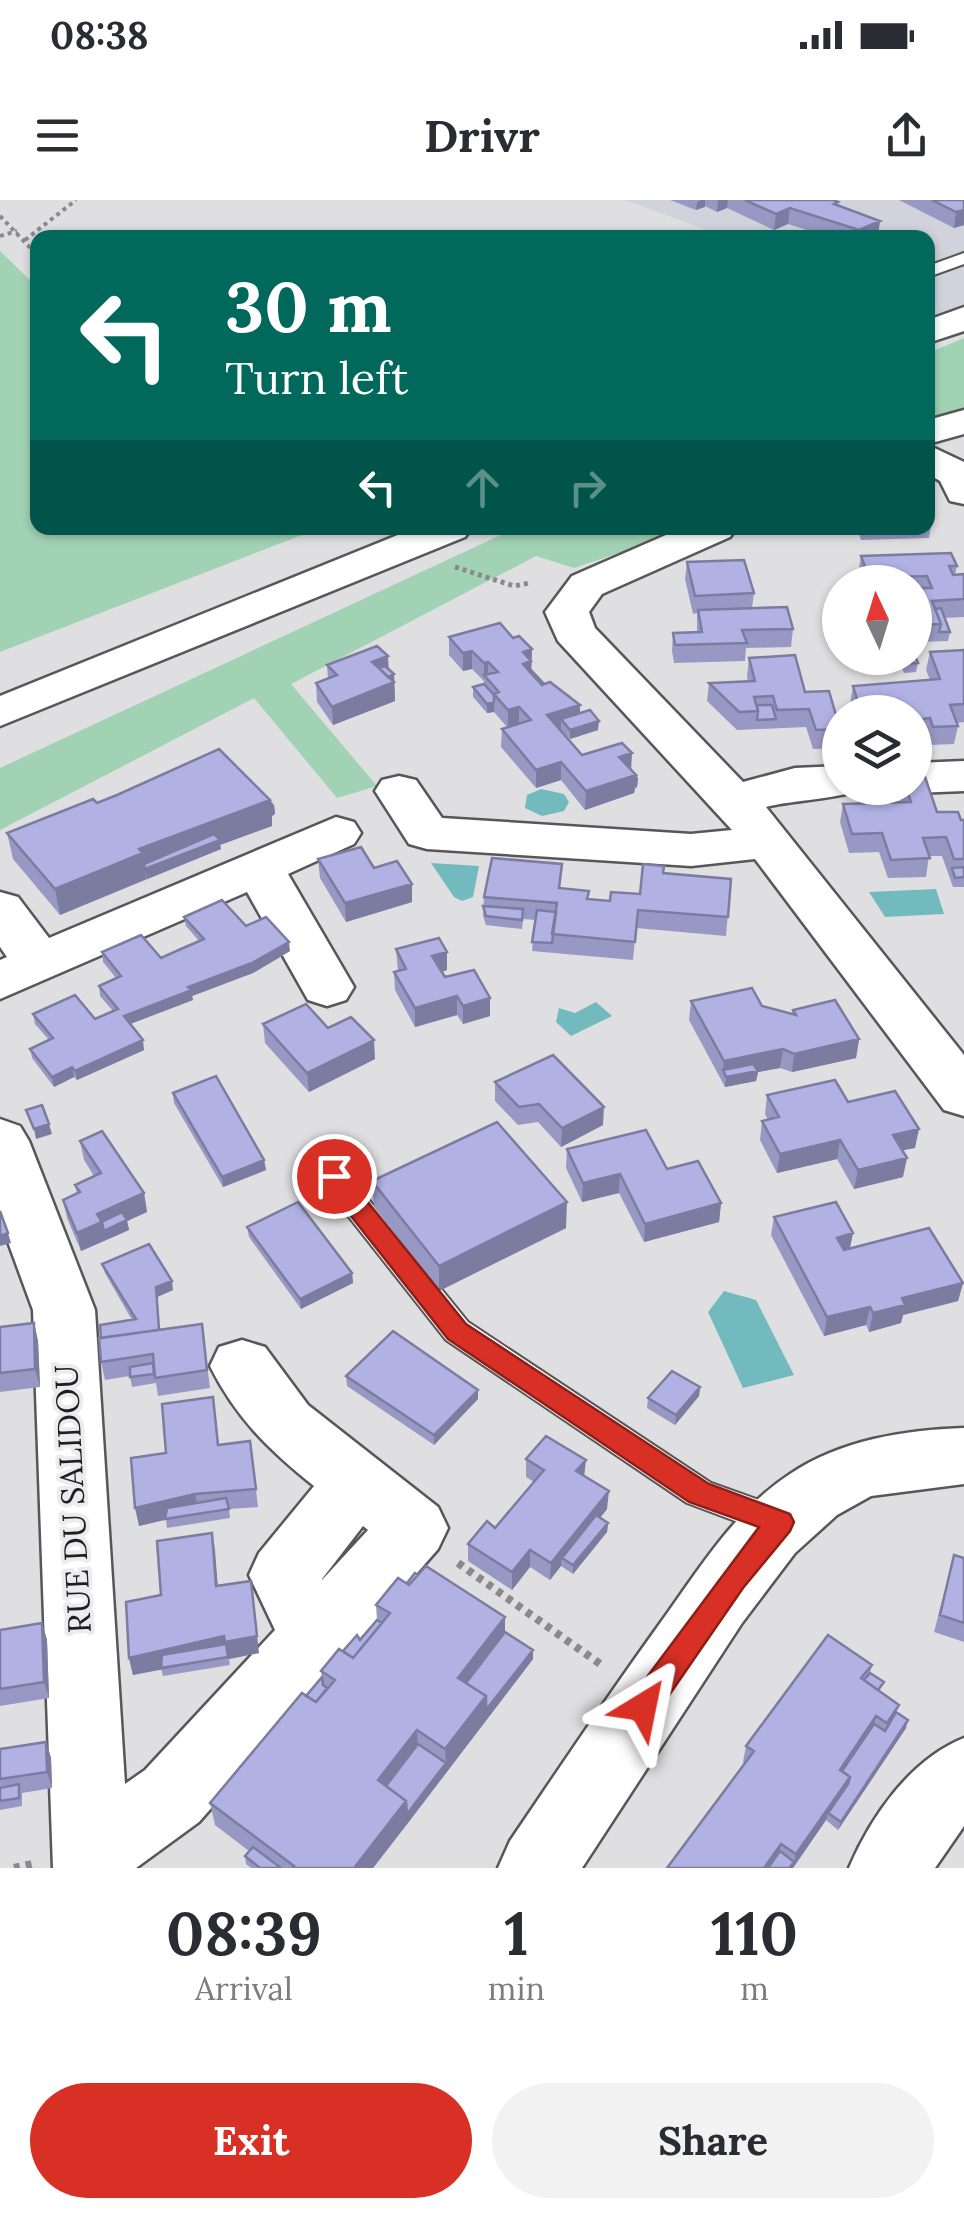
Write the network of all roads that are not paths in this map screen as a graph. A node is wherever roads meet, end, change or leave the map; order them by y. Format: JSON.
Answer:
{"nodes":[{"id":1,"x":964,"y":258,"type":"edge"},
{"id":2,"x":935,"y":269,"type":"edge"},
{"id":3,"x":964,"y":318,"type":"edge"},
{"id":4,"x":935,"y":329,"type":"edge"},
{"id":5,"x":964,"y":422,"type":"edge"},
{"id":6,"x":935,"y":430,"type":"edge"},
{"id":7,"x":431,"y":535,"type":"edge"},
{"id":8,"x":699,"y":535,"type":"edge"},
{"id":9,"x":0,"y":712,"type":"edge"},
{"id":10,"x":964,"y":776,"type":"edge"},
{"id":11,"x":932,"y":777,"type":"edge"},
{"id":12,"x":822,"y":782,"type":"edge"},
{"id":13,"x":399,"y":791,"type":"dead end"},
{"id":14,"x":734,"y":800,"type":"junction"},
{"id":15,"x":336,"y":833,"type":"dead end"},
{"id":16,"x":770,"y":842,"type":"junction"},
{"id":17,"x":259,"y":867,"type":"junction"},
{"id":18,"x":0,"y":909,"type":"edge"},
{"id":19,"x":20,"y":972,"type":"edge"},
{"id":20,"x":327,"y":987,"type":"dead end"},
{"id":21,"x":964,"y":1095,"type":"edge"},
{"id":22,"x":0,"y":1141,"type":"edge"},
{"id":23,"x":334,"y":1176,"type":"dead end"},
{"id":24,"x":242,"y":1366,"type":"dead end"},
{"id":25,"x":964,"y":1456,"type":"edge"},
{"id":26,"x":358,"y":1481,"type":"junction"},
{"id":27,"x":780,"y":1522,"type":"junction"},
{"id":28,"x":315,"y":1638,"type":"junction"},
{"id":29,"x":964,"y":1774,"type":"edge"},
{"id":30,"x":92,"y":1861,"type":"edge"},
{"id":31,"x":537,"y":1868,"type":"edge"},
{"id":32,"x":888,"y":1868,"type":"edge"}],
"edges":[{"from":1,"to":2,"type":"lane"},
{"from":3,"to":4,"type":"street"},
{"from":5,"to":6,"type":"street"},
{"from":7,"to":9,"type":"street"},
{"from":8,"to":14,"type":"street"},
{"from":10,"to":11,"type":"street"},
{"from":12,"to":14,"type":"street"},
{"from":13,"to":16,"type":"street"},
{"from":14,"to":16,"type":"street"},
{"from":15,"to":17,"type":"street"},
{"from":16,"to":21,"type":"street"},
{"from":17,"to":19,"type":"street"},
{"from":17,"to":20,"type":"street"},
{"from":18,"to":19,"type":"street"},
{"from":22,"to":30,"type":"street","name":"RUE DU SALIDOU"},
{"from":23,"to":27,"type":"lane"},
{"from":24,"to":26,"type":"street"},
{"from":25,"to":27,"type":"street"},
{"from":26,"to":28,"type":"street"},
{"from":26,"to":28,"type":"street"},
{"from":27,"to":31,"type":"street"},
{"from":28,"to":30,"type":"street"},
{"from":29,"to":32,"type":"street"}]}
